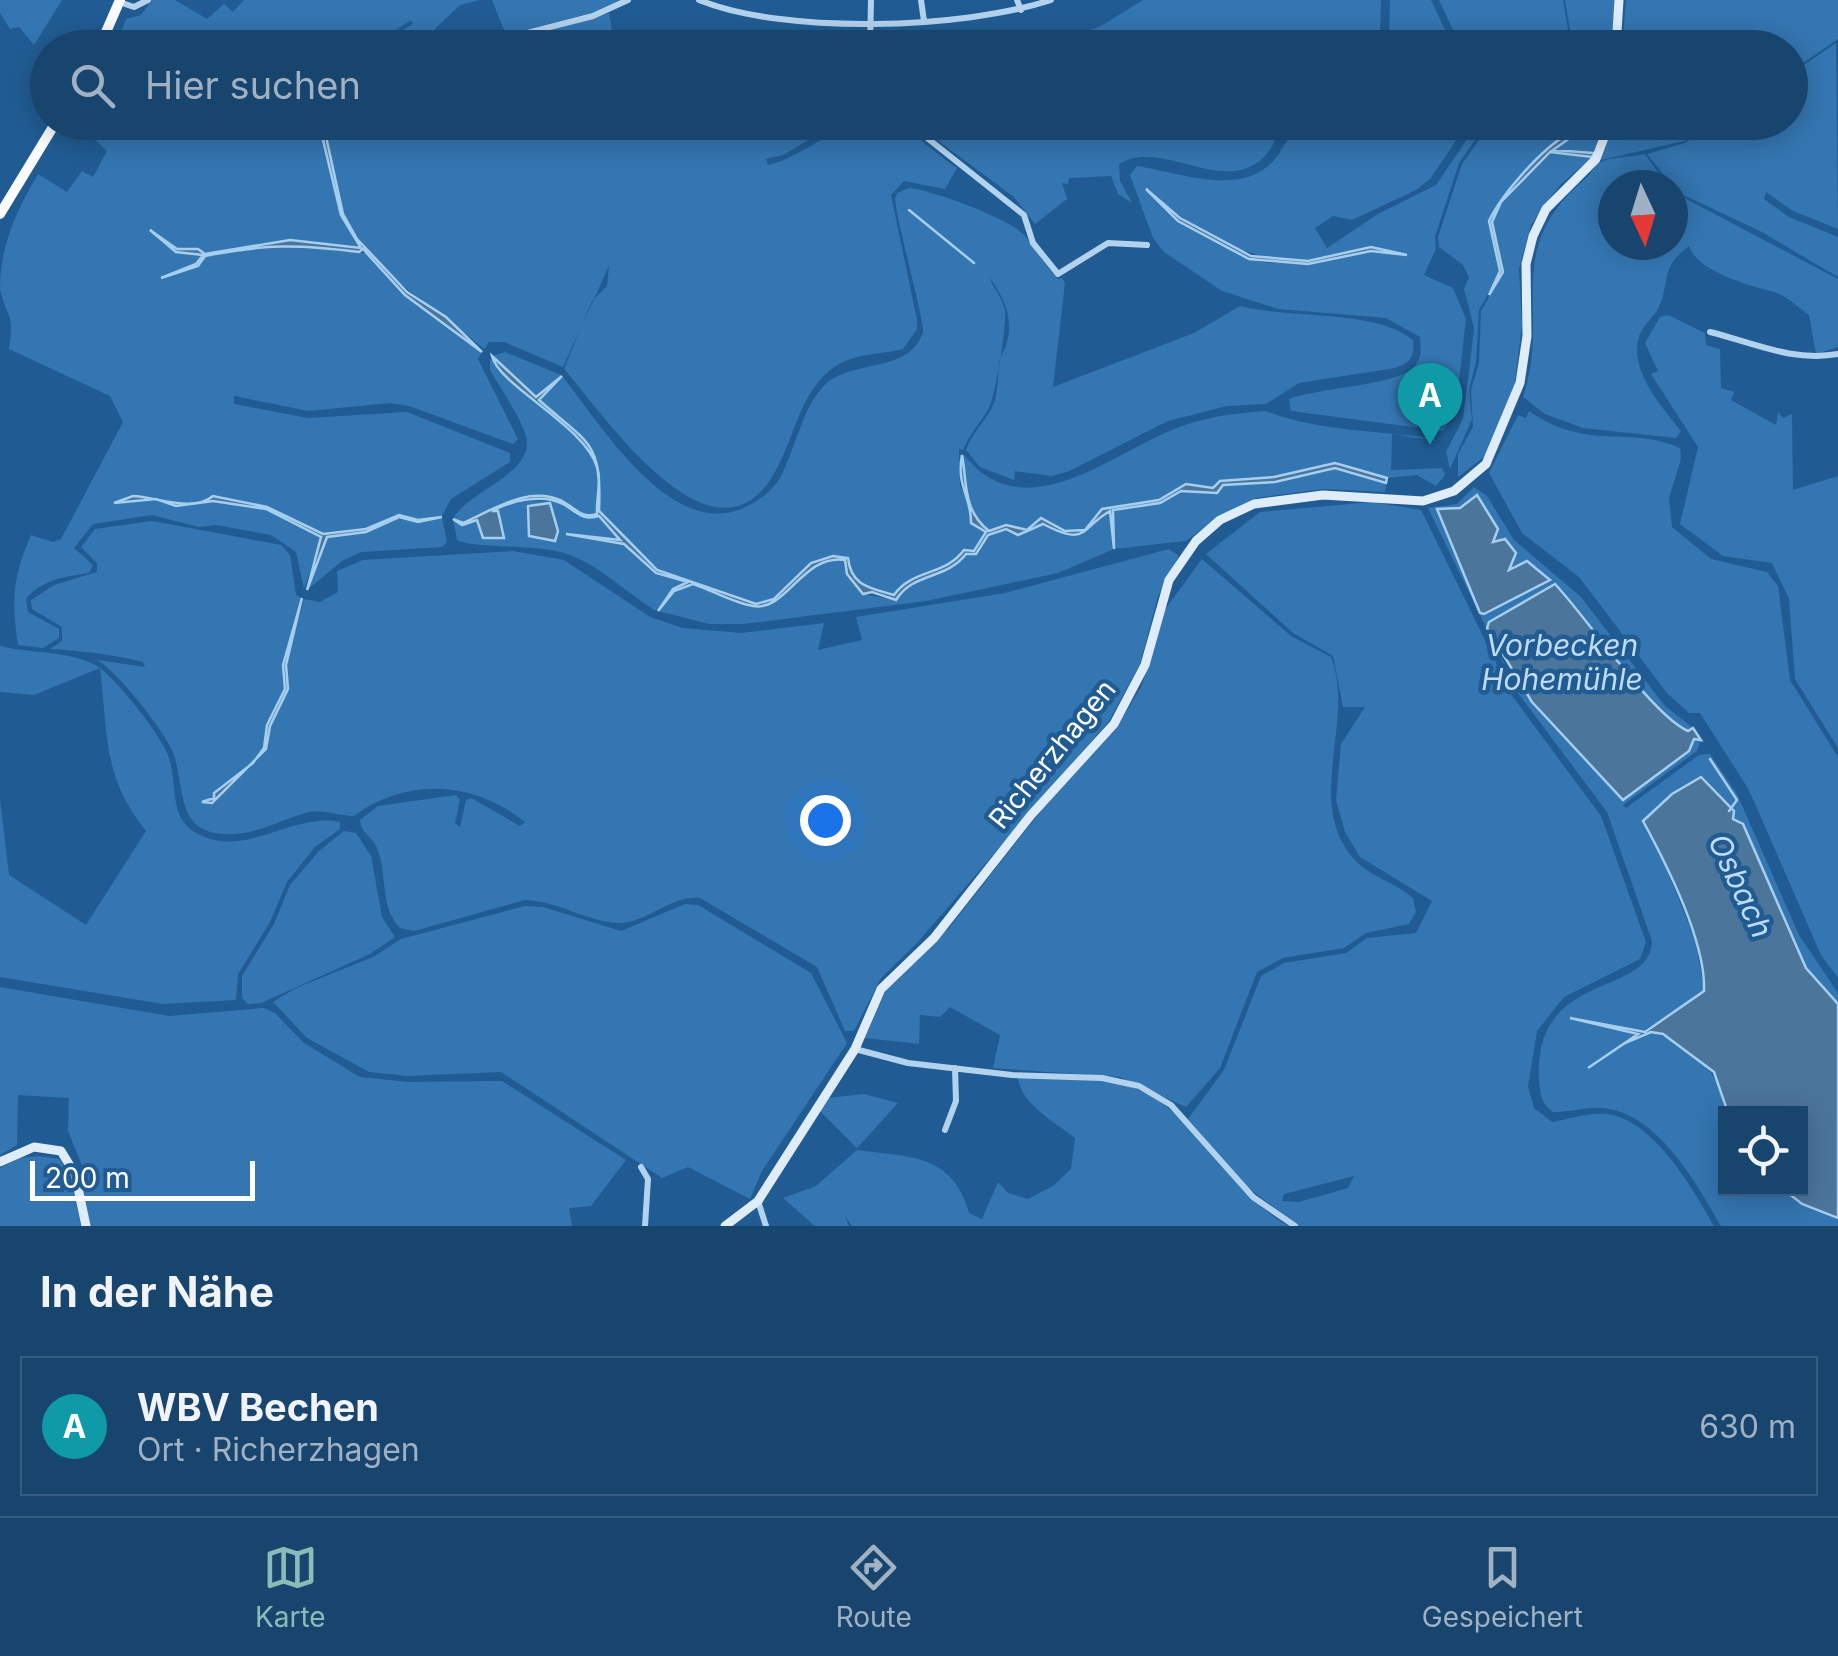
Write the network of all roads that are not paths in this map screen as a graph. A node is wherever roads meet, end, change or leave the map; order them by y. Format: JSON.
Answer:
{"nodes":[{"id":1,"x":148,"y":0,"type":"edge"},
{"id":2,"x":628,"y":0,"type":"edge"},
{"id":3,"x":699,"y":0,"type":"edge"},
{"id":4,"x":871,"y":0,"type":"edge"},
{"id":5,"x":921,"y":0,"type":"edge"},
{"id":6,"x":1017,"y":0,"type":"edge"},
{"id":7,"x":1051,"y":0,"type":"edge"},
{"id":8,"x":1619,"y":0,"type":"edge"},
{"id":9,"x":118,"y":1,"type":"edge"},
{"id":10,"x":1020,"y":10,"type":"junction"},
{"id":11,"x":870,"y":21,"type":"junction"},
{"id":12,"x":924,"y":21,"type":"junction"},
{"id":13,"x":107,"y":30,"type":"edge"},
{"id":14,"x":538,"y":30,"type":"edge"},
{"id":15,"x":870,"y":30,"type":"edge"},
{"id":16,"x":1617,"y":30,"type":"edge"},
{"id":17,"x":45,"y":140,"type":"edge"},
{"id":18,"x":930,"y":140,"type":"edge"},
{"id":19,"x":1604,"y":140,"type":"edge"},
{"id":20,"x":0,"y":214,"type":"edge"},
{"id":21,"x":1147,"y":245,"type":"dead end"},
{"id":22,"x":1710,"y":332,"type":"dead end"},
{"id":23,"x":1838,"y":354,"type":"edge"},
{"id":24,"x":855,"y":1050,"type":"junction"},
{"id":25,"x":955,"y":1068,"type":"junction"},
{"id":26,"x":945,"y":1130,"type":"dead end"},
{"id":27,"x":0,"y":1162,"type":"edge"},
{"id":28,"x":641,"y":1167,"type":"dead end"},
{"id":29,"x":758,"y":1201,"type":"junction"},
{"id":30,"x":86,"y":1226,"type":"edge"},
{"id":31,"x":645,"y":1226,"type":"edge"},
{"id":32,"x":725,"y":1226,"type":"edge"},
{"id":33,"x":766,"y":1226,"type":"edge"},
{"id":34,"x":1295,"y":1226,"type":"edge"}],
"edges":[{"from":1,"to":9,"type":"street"},
{"from":2,"to":14,"type":"street"},
{"from":3,"to":11,"type":"street"},
{"from":4,"to":11,"type":"street"},
{"from":5,"to":12,"type":"street"},
{"from":6,"to":10,"type":"street"},
{"from":7,"to":10,"type":"street"},
{"from":8,"to":16,"type":"street"},
{"from":9,"to":13,"type":"main road"},
{"from":10,"to":12,"type":"street"},
{"from":11,"to":12,"type":"street"},
{"from":11,"to":15,"type":"street"},
{"from":17,"to":20,"type":"main road"},
{"from":18,"to":21,"type":"street"},
{"from":19,"to":24,"type":"street","name":"Richerzhagen"},
{"from":22,"to":23,"type":"street"},
{"from":24,"to":25,"type":"street"},
{"from":24,"to":29,"type":"street","name":"Richerzhagen"},
{"from":25,"to":26,"type":"street"},
{"from":25,"to":34,"type":"street"},
{"from":27,"to":30,"type":"street"},
{"from":28,"to":31,"type":"street"},
{"from":29,"to":32,"type":"street","name":"Richerzhagen"},
{"from":29,"to":33,"type":"street"}]}
